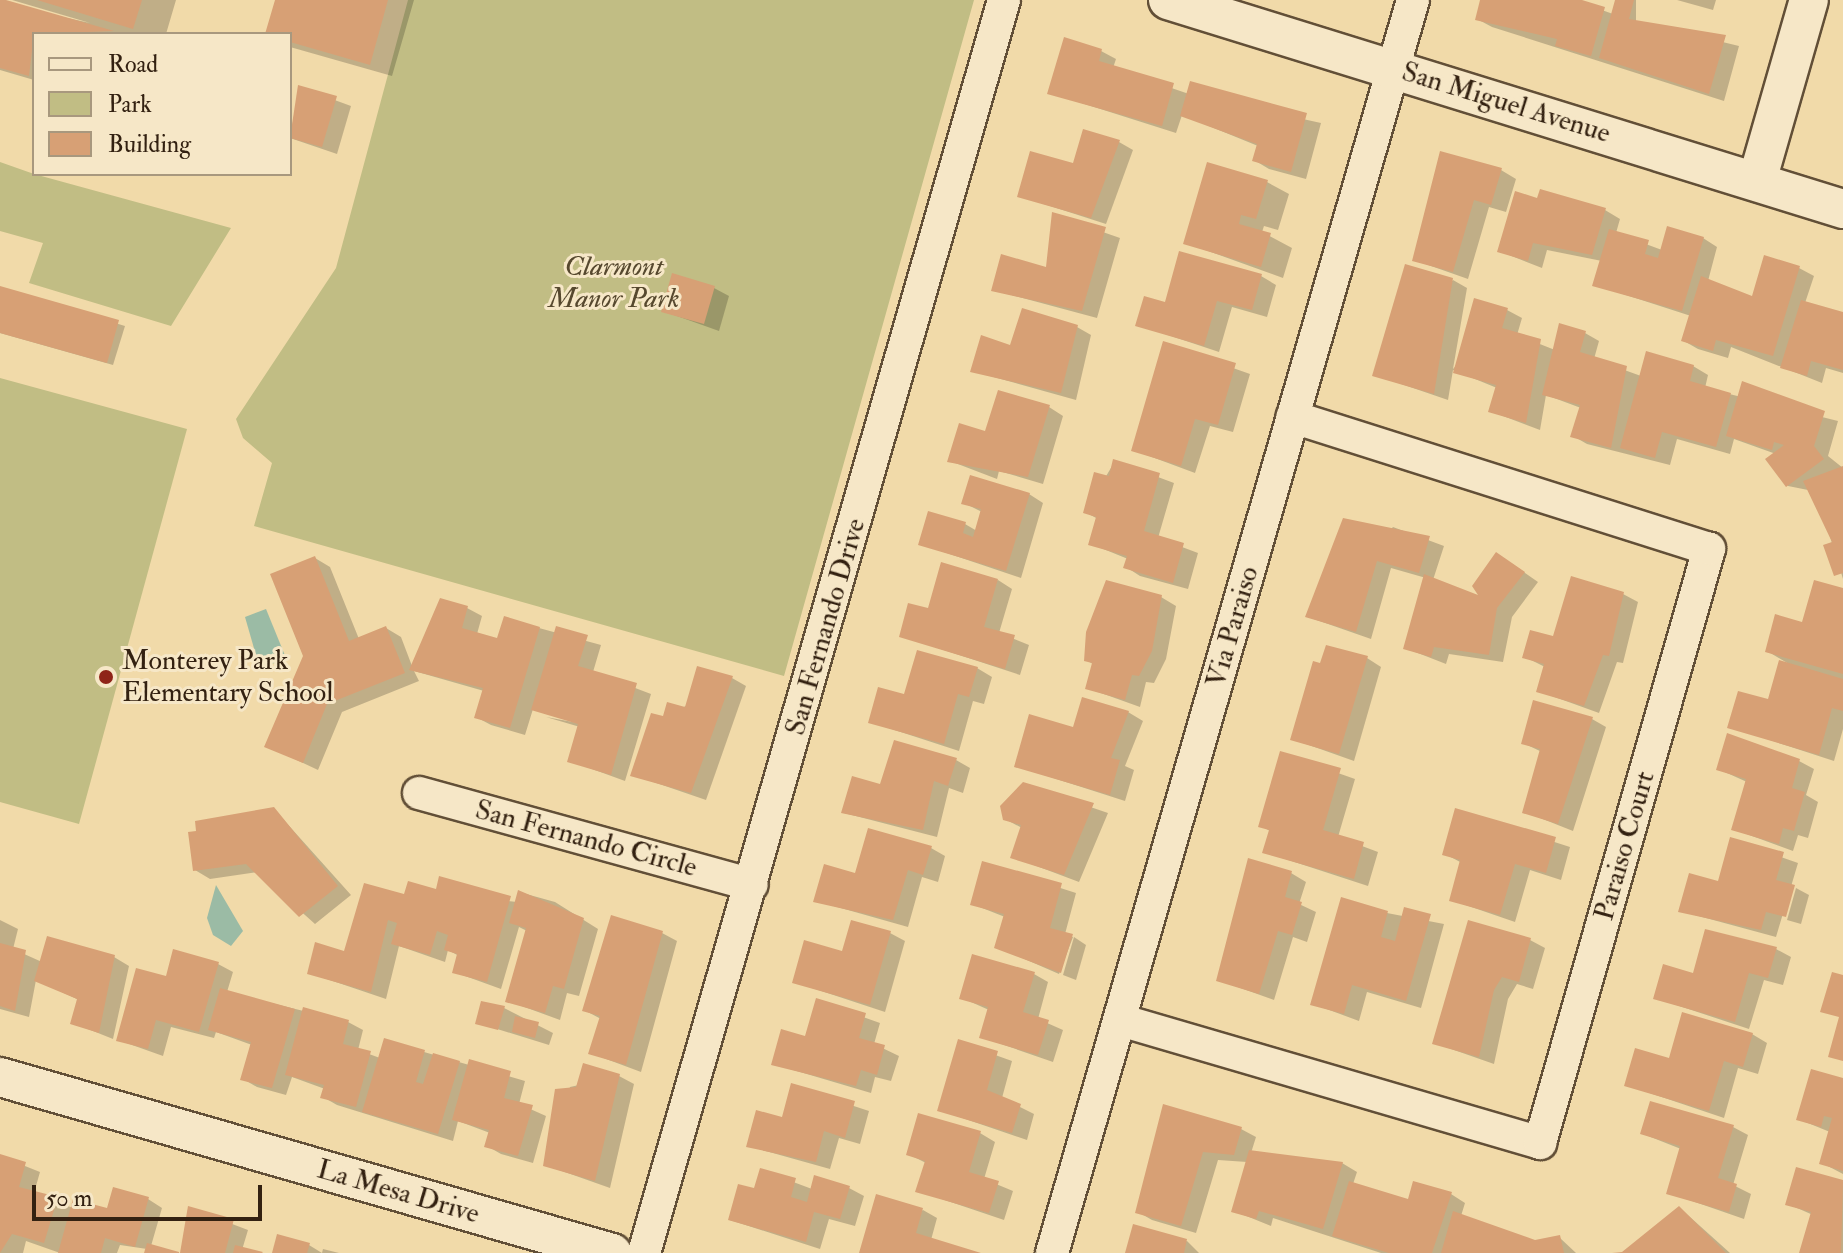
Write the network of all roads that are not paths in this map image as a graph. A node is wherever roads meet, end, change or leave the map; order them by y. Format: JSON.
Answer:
{"nodes":[{"id":1,"x":1004,"y":0,"type":"edge"},
{"id":2,"x":1168,"y":0,"type":"edge"},
{"id":3,"x":1413,"y":0,"type":"edge"},
{"id":4,"x":1809,"y":0,"type":"edge"},
{"id":5,"x":1393,"y":68,"type":"junction"},
{"id":6,"x":1757,"y":181,"type":"junction"},
{"id":7,"x":1843,"y":209,"type":"edge"},
{"id":8,"x":1292,"y":417,"type":"junction"},
{"id":9,"x":419,"y":793,"type":"dead end"},
{"id":10,"x":752,"y":885,"type":"junction"},
{"id":11,"x":1120,"y":1020,"type":"junction"},
{"id":12,"x":0,"y":1077,"type":"edge"},
{"id":13,"x":612,"y":1253,"type":"edge"},
{"id":14,"x":644,"y":1253,"type":"edge"},
{"id":15,"x":1052,"y":1253,"type":"edge"}],
"edges":[{"from":1,"to":10,"type":"street","name":"San Fernando Drive"},
{"from":2,"to":5,"type":"street","name":"San Miguel Avenue"},
{"from":3,"to":5,"type":"street","name":"Via Paraiso"},
{"from":4,"to":6,"type":"street"},
{"from":5,"to":6,"type":"street","name":"San Miguel Avenue"},
{"from":5,"to":8,"type":"street","name":"Via Paraiso"},
{"from":6,"to":7,"type":"street","name":"San Miguel Avenue"},
{"from":8,"to":11,"type":"street","name":"Via Paraiso"},
{"from":8,"to":11,"type":"street","name":"Paraiso Court"},
{"from":9,"to":10,"type":"street","name":"San Fernando Circle"},
{"from":10,"to":14,"type":"street","name":"San Fernando Drive"},
{"from":11,"to":15,"type":"street","name":"Via Paraiso"},
{"from":12,"to":13,"type":"street","name":"La Mesa Drive"}]}
